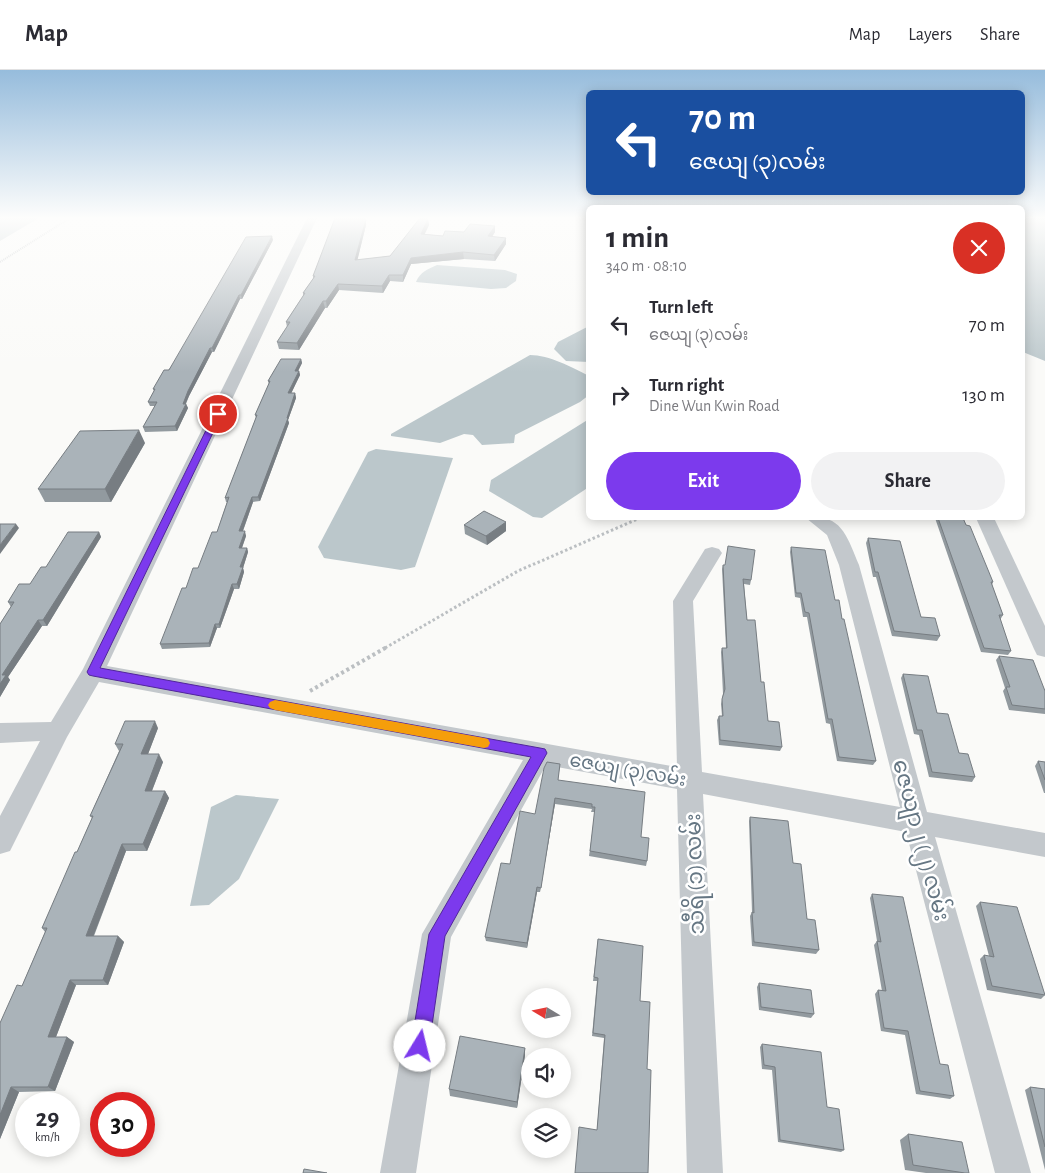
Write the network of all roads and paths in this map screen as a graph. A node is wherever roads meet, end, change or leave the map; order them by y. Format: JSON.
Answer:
{"nodes":[{"id":1,"x":287,"y":269,"type":"edge"},
{"id":2,"x":635,"y":520,"type":"edge"},
{"id":3,"x":818,"y":520,"type":"edge"},
{"id":4,"x":985,"y":520,"type":"edge"},
{"id":5,"x":712,"y":553,"type":"dead end"},
{"id":6,"x":1045,"y":649,"type":"edge"},
{"id":7,"x":93,"y":672,"type":"junction"},
{"id":8,"x":280,"y":706,"type":"junction"},
{"id":9,"x":58,"y":731,"type":"junction"},
{"id":10,"x":0,"y":733,"type":"edge"},
{"id":11,"x":540,"y":753,"type":"junction"},
{"id":12,"x":691,"y":780,"type":"junction"},
{"id":13,"x":917,"y":822,"type":"junction"},
{"id":14,"x":0,"y":842,"type":"edge"},
{"id":15,"x":1045,"y":845,"type":"edge"},
{"id":16,"x":398,"y":1173,"type":"edge"},
{"id":17,"x":705,"y":1173,"type":"edge"},
{"id":18,"x":1013,"y":1173,"type":"edge"}],
"edges":[{"from":1,"to":7,"type":"street"},
{"from":2,"to":8,"type":"path"},
{"from":3,"to":13,"type":"street","name":"ဇေယျာ၂ (၂) လမ်း"},
{"from":4,"to":6,"type":"street"},
{"from":5,"to":12,"type":"street","name":"သီရိ (၁) လမ်း"},
{"from":7,"to":8,"type":"street","name":"ဇေယျ (၃)လမ်း"},
{"from":7,"to":9,"type":"street"},
{"from":8,"to":11,"type":"street","name":"ဇေယျ (၃)လမ်း"},
{"from":9,"to":10,"type":"street"},
{"from":9,"to":14,"type":"street"},
{"from":11,"to":12,"type":"street","name":"ဇေယျ (၃)လမ်း"},
{"from":11,"to":16,"type":"street"},
{"from":12,"to":13,"type":"street","name":"ဇေယျ (၃)လမ်း"},
{"from":12,"to":17,"type":"street","name":"သီရိ (၁) လမ်း"},
{"from":13,"to":15,"type":"street","name":"ဇေယျ (၃)လမ်း"},
{"from":13,"to":18,"type":"street","name":"ဇေယျာ၂ (၂) လမ်း"}]}
